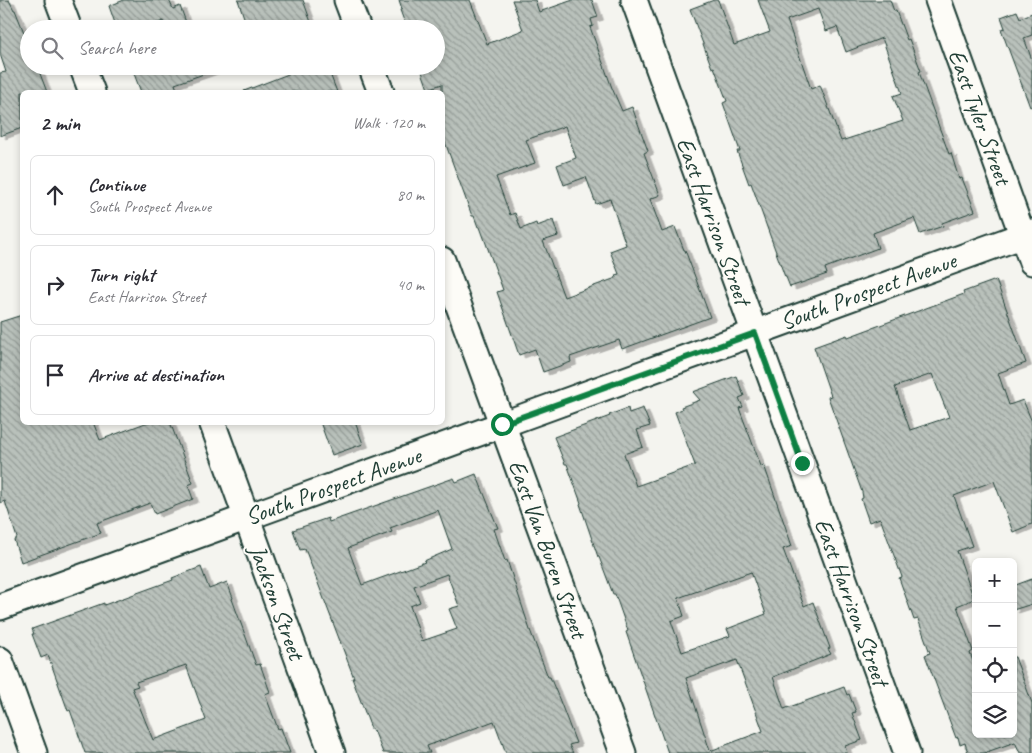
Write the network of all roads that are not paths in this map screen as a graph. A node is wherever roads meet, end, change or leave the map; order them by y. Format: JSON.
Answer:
{"nodes":[{"id":1,"x":58,"y":0,"type":"edge"},
{"id":2,"x":347,"y":0,"type":"edge"},
{"id":3,"x":634,"y":0,"type":"edge"},
{"id":4,"x":938,"y":0,"type":"edge"},
{"id":5,"x":65,"y":20,"type":"edge"},
{"id":6,"x":355,"y":20,"type":"edge"},
{"id":7,"x":85,"y":75,"type":"edge"},
{"id":8,"x":375,"y":75,"type":"edge"},
{"id":9,"x":91,"y":90,"type":"edge"},
{"id":10,"x":380,"y":90,"type":"edge"},
{"id":11,"x":1027,"y":234,"type":"edge"},
{"id":12,"x":1032,"y":262,"type":"edge"},
{"id":13,"x":445,"y":268,"type":"edge"},
{"id":14,"x":755,"y":333,"type":"junction"},
{"id":15,"x":502,"y":424,"type":"junction"},
{"id":16,"x":213,"y":425,"type":"edge"},
{"id":17,"x":246,"y":518,"type":"junction"},
{"id":18,"x":0,"y":608,"type":"edge"},
{"id":19,"x":0,"y":660,"type":"edge"},
{"id":20,"x":34,"y":753,"type":"edge"},
{"id":21,"x":332,"y":753,"type":"edge"},
{"id":22,"x":623,"y":753,"type":"edge"},
{"id":23,"x":907,"y":753,"type":"edge"}],
"edges":[{"from":1,"to":5,"type":"street"},
{"from":2,"to":6,"type":"street"},
{"from":3,"to":14,"type":"street","name":"East Harrison Street"},
{"from":4,"to":11,"type":"street","name":"East Tyler Street"},
{"from":7,"to":9,"type":"street"},
{"from":8,"to":10,"type":"street"},
{"from":11,"to":12,"type":"street","name":"East Tyler Street"},
{"from":11,"to":14,"type":"street","name":"South Prospect Avenue"},
{"from":13,"to":15,"type":"street","name":"East Van Buren Street"},
{"from":14,"to":15,"type":"street","name":"South Prospect Avenue"},
{"from":14,"to":23,"type":"street","name":"East Harrison Street"},
{"from":15,"to":17,"type":"street","name":"South Prospect Avenue"},
{"from":15,"to":22,"type":"street","name":"East Van Buren Street"},
{"from":16,"to":17,"type":"street","name":"Jackson Street"},
{"from":17,"to":18,"type":"street","name":"South Prospect Avenue"},
{"from":17,"to":21,"type":"street","name":"Jackson Street"},
{"from":19,"to":20,"type":"street"}]}
